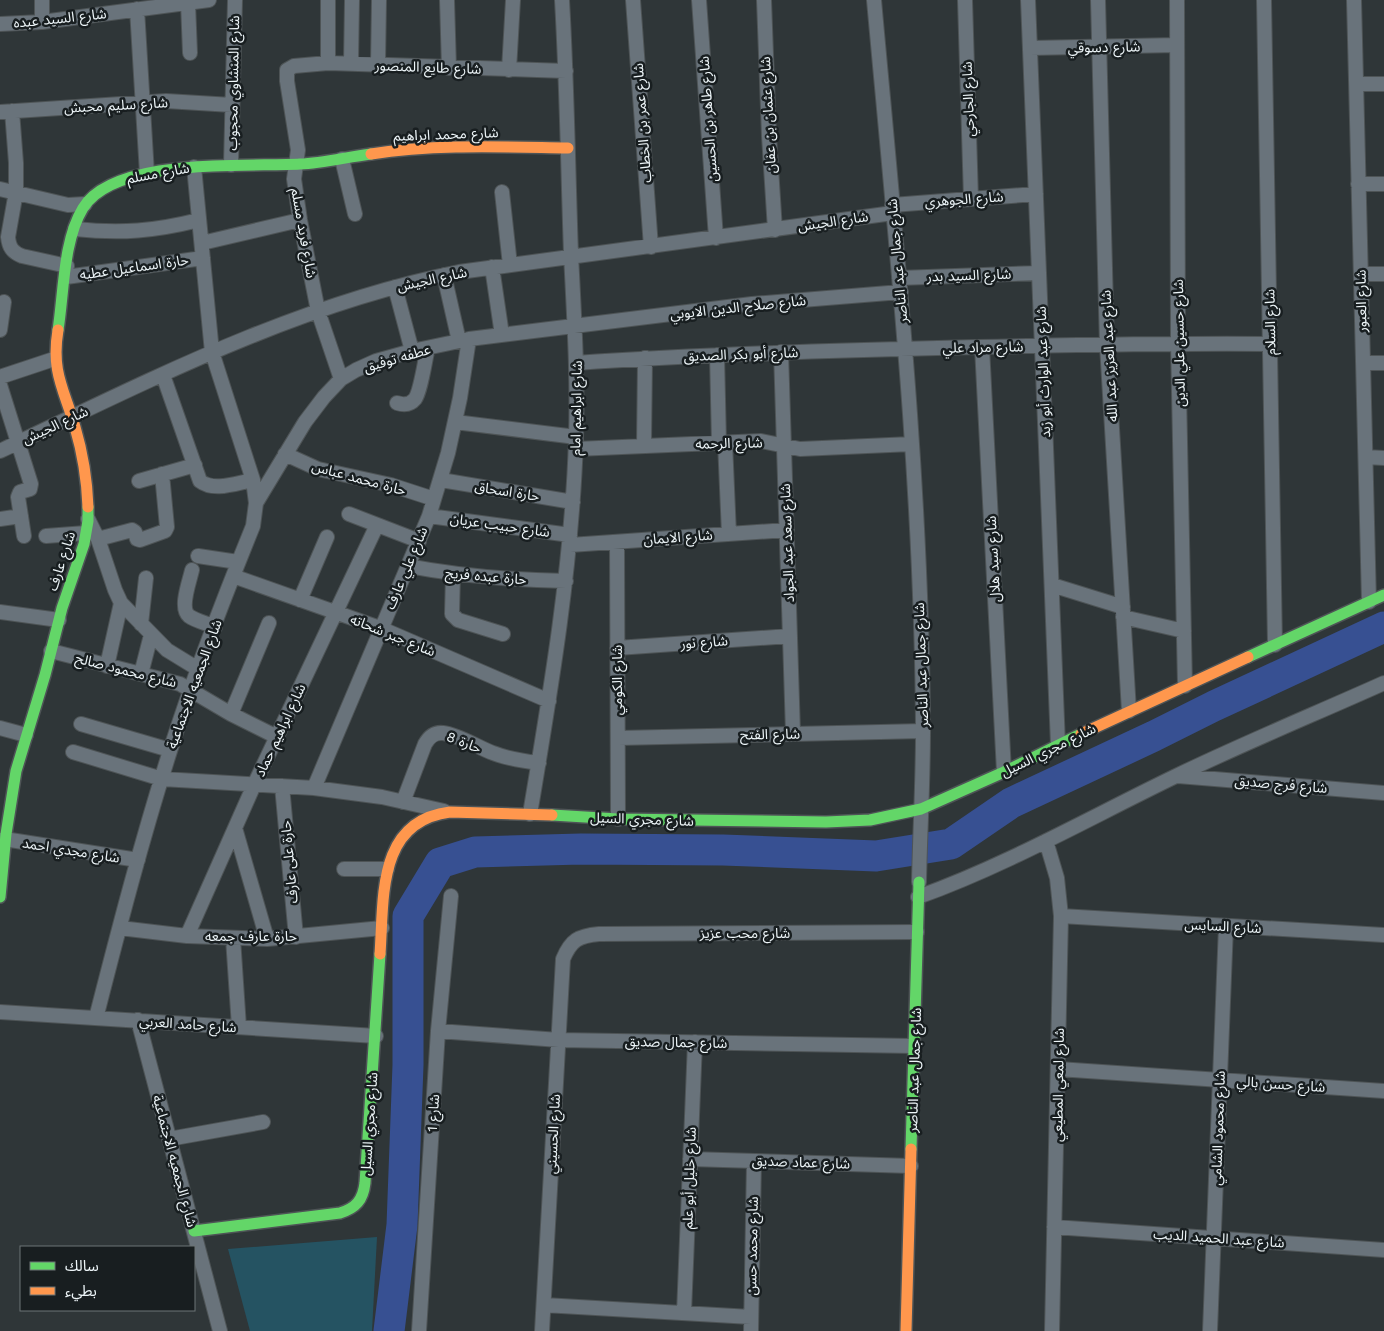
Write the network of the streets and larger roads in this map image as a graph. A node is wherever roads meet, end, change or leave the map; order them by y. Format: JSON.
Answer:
{"nodes":[{"id":1,"x":42,"y":0,"type":"edge"},
{"id":2,"x":209,"y":0,"type":"edge"},
{"id":3,"x":235,"y":0,"type":"edge"},
{"id":4,"x":328,"y":0,"type":"edge"},
{"id":5,"x":352,"y":0,"type":"edge"},
{"id":6,"x":379,"y":0,"type":"edge"},
{"id":7,"x":447,"y":0,"type":"edge"},
{"id":8,"x":513,"y":0,"type":"edge"},
{"id":9,"x":562,"y":0,"type":"edge"},
{"id":10,"x":633,"y":0,"type":"edge"},
{"id":11,"x":699,"y":0,"type":"edge"},
{"id":12,"x":764,"y":0,"type":"edge"},
{"id":13,"x":874,"y":0,"type":"edge"},
{"id":14,"x":965,"y":0,"type":"edge"},
{"id":15,"x":1028,"y":0,"type":"edge"},
{"id":16,"x":1098,"y":0,"type":"edge"},
{"id":17,"x":1177,"y":0,"type":"edge"},
{"id":18,"x":1264,"y":0,"type":"edge"},
{"id":19,"x":1354,"y":0,"type":"edge"},
{"id":20,"x":163,"y":3,"type":"edge"},
{"id":21,"x":188,"y":3,"type":"junction"},
{"id":22,"x":137,"y":9,"type":"junction"},
{"id":23,"x":42,"y":22,"type":"junction"},
{"id":24,"x":0,"y":24,"type":"edge"},
{"id":25,"x":1178,"y":46,"type":"junction"},
{"id":26,"x":1099,"y":47,"type":"junction"},
{"id":27,"x":1030,"y":48,"type":"junction"},
{"id":28,"x":190,"y":53,"type":"dead end"},
{"id":29,"x":328,"y":63,"type":"junction"},
{"id":30,"x":351,"y":64,"type":"junction"},
{"id":31,"x":378,"y":65,"type":"junction"},
{"id":32,"x":290,"y":68,"type":"joint"},
{"id":33,"x":449,"y":68,"type":"junction"},
{"id":34,"x":508,"y":70,"type":"junction"},
{"id":35,"x":566,"y":71,"type":"junction"},
{"id":36,"x":1356,"y":84,"type":"junction"},
{"id":37,"x":1384,"y":84,"type":"edge"},
{"id":38,"x":142,"y":102,"type":"junction"},
{"id":39,"x":232,"y":105,"type":"junction"},
{"id":40,"x":6,"y":111,"type":"edge"},
{"id":41,"x":568,"y":148,"type":"junction"},
{"id":42,"x":342,"y":159,"type":"junction"},
{"id":43,"x":297,"y":164,"type":"junction"},
{"id":44,"x":231,"y":165,"type":"junction"},
{"id":45,"x":194,"y":167,"type":"junction"},
{"id":46,"x":147,"y":174,"type":"junction"},
{"id":47,"x":1358,"y":184,"type":"junction"},
{"id":48,"x":1384,"y":184,"type":"edge"},
{"id":49,"x":0,"y":189,"type":"edge"},
{"id":50,"x":16,"y":192,"type":"junction"},
{"id":51,"x":502,"y":192,"type":"dead end"},
{"id":52,"x":1036,"y":194,"type":"junction"},
{"id":53,"x":972,"y":198,"type":"junction"},
{"id":54,"x":85,"y":204,"type":"junction"},
{"id":55,"x":893,"y":209,"type":"junction"},
{"id":56,"x":354,"y":214,"type":"dead end"},
{"id":57,"x":199,"y":220,"type":"junction"},
{"id":58,"x":300,"y":220,"type":"junction"},
{"id":59,"x":75,"y":230,"type":"junction"},
{"id":60,"x":774,"y":230,"type":"junction"},
{"id":61,"x":716,"y":238,"type":"junction"},
{"id":62,"x":202,"y":243,"type":"junction"},
{"id":63,"x":651,"y":247,"type":"junction"},
{"id":64,"x":571,"y":256,"type":"junction"},
{"id":65,"x":203,"y":258,"type":"junction"},
{"id":66,"x":510,"y":265,"type":"junction"},
{"id":67,"x":492,"y":267,"type":"junction"},
{"id":68,"x":66,"y":272,"type":"junction"},
{"id":69,"x":1039,"y":273,"type":"junction"},
{"id":70,"x":1360,"y":274,"type":"junction"},
{"id":71,"x":1384,"y":274,"type":"edge"},
{"id":72,"x":444,"y":275,"type":"junction"},
{"id":73,"x":900,"y":285,"type":"junction"},
{"id":74,"x":395,"y":287,"type":"junction"},
{"id":75,"x":4,"y":302,"type":"dead end"},
{"id":76,"x":318,"y":311,"type":"junction"},
{"id":77,"x":575,"y":325,"type":"junction"},
{"id":78,"x":0,"y":330,"type":"edge"},
{"id":79,"x":502,"y":335,"type":"junction"},
{"id":80,"x":464,"y":340,"type":"junction"},
{"id":81,"x":1178,"y":343,"type":"junction"},
{"id":82,"x":1270,"y":344,"type":"junction"},
{"id":83,"x":1107,"y":345,"type":"junction"},
{"id":84,"x":1042,"y":346,"type":"junction"},
{"id":85,"x":982,"y":347,"type":"junction"},
{"id":86,"x":428,"y":348,"type":"junction"},
{"id":87,"x":905,"y":349,"type":"junction"},
{"id":88,"x":412,"y":351,"type":"junction"},
{"id":89,"x":212,"y":352,"type":"junction"},
{"id":90,"x":781,"y":352,"type":"junction"},
{"id":91,"x":717,"y":355,"type":"junction"},
{"id":92,"x":645,"y":358,"type":"junction"},
{"id":93,"x":54,"y":359,"type":"junction"},
{"id":94,"x":576,"y":363,"type":"junction"},
{"id":95,"x":1362,"y":363,"type":"junction"},
{"id":96,"x":1384,"y":363,"type":"edge"},
{"id":97,"x":163,"y":375,"type":"junction"},
{"id":98,"x":0,"y":377,"type":"edge"},
{"id":99,"x":341,"y":379,"type":"junction"},
{"id":100,"x":0,"y":385,"type":"edge"},
{"id":101,"x":396,"y":403,"type":"dead end"},
{"id":102,"x":72,"y":417,"type":"junction"},
{"id":103,"x":455,"y":422,"type":"junction"},
{"id":104,"x":19,"y":442,"type":"junction"},
{"id":105,"x":722,"y":442,"type":"junction"},
{"id":106,"x":576,"y":443,"type":"junction"},
{"id":107,"x":912,"y":444,"type":"junction"},
{"id":108,"x":784,"y":445,"type":"junction"},
{"id":109,"x":644,"y":446,"type":"junction"},
{"id":110,"x":0,"y":451,"type":"edge"},
{"id":111,"x":285,"y":454,"type":"junction"},
{"id":112,"x":1366,"y":458,"type":"junction"},
{"id":113,"x":1384,"y":458,"type":"edge"},
{"id":114,"x":194,"y":465,"type":"junction"},
{"id":115,"x":162,"y":474,"type":"junction"},
{"id":116,"x":253,"y":480,"type":"junction"},
{"id":117,"x":441,"y":480,"type":"junction"},
{"id":118,"x":139,"y":481,"type":"dead end"},
{"id":119,"x":434,"y":499,"type":"junction"},
{"id":120,"x":573,"y":502,"type":"junction"},
{"id":121,"x":256,"y":503,"type":"junction"},
{"id":122,"x":349,"y":514,"type":"dead end"},
{"id":123,"x":21,"y":516,"type":"junction"},
{"id":124,"x":429,"y":516,"type":"junction"},
{"id":125,"x":0,"y":519,"type":"edge"},
{"id":126,"x":88,"y":519,"type":"joint"},
{"id":127,"x":377,"y":525,"type":"junction"},
{"id":128,"x":786,"y":530,"type":"junction"},
{"id":129,"x":728,"y":534,"type":"junction"},
{"id":130,"x":24,"y":536,"type":"dead end"},
{"id":131,"x":46,"y":536,"type":"dead end"},
{"id":132,"x":92,"y":536,"type":"junction"},
{"id":133,"x":328,"y":537,"type":"dead end"},
{"id":134,"x":570,"y":540,"type":"junction"},
{"id":135,"x":419,"y":541,"type":"junction"},
{"id":136,"x":617,"y":542,"type":"junction"},
{"id":137,"x":198,"y":556,"type":"dead end"},
{"id":138,"x":238,"y":562,"type":"junction"},
{"id":139,"x":408,"y":566,"type":"junction"},
{"id":140,"x":192,"y":570,"type":"dead end"},
{"id":141,"x":452,"y":574,"type":"junction"},
{"id":142,"x":233,"y":576,"type":"junction"},
{"id":143,"x":146,"y":578,"type":"dead end"},
{"id":144,"x":566,"y":581,"type":"junction"},
{"id":145,"x":1052,"y":585,"type":"junction"},
{"id":146,"x":1384,"y":595,"type":"edge"},
{"id":147,"x":300,"y":600,"type":"junction"},
{"id":148,"x":121,"y":602,"type":"junction"},
{"id":149,"x":1369,"y":602,"type":"junction"},
{"id":150,"x":0,"y":612,"type":"edge"},
{"id":151,"x":336,"y":612,"type":"junction"},
{"id":152,"x":1123,"y":612,"type":"junction"},
{"id":153,"x":59,"y":620,"type":"junction"},
{"id":154,"x":269,"y":623,"type":"dead end"},
{"id":155,"x":140,"y":624,"type":"junction"},
{"id":156,"x":214,"y":627,"type":"junction"},
{"id":157,"x":380,"y":628,"type":"junction"},
{"id":158,"x":1184,"y":631,"type":"junction"},
{"id":159,"x":503,"y":634,"type":"dead end"},
{"id":160,"x":151,"y":635,"type":"junction"},
{"id":161,"x":790,"y":636,"type":"junction"},
{"id":162,"x":1275,"y":645,"type":"junction"},
{"id":163,"x":617,"y":648,"type":"junction"},
{"id":164,"x":51,"y":651,"type":"junction"},
{"id":165,"x":108,"y":666,"type":"junction"},
{"id":166,"x":198,"y":669,"type":"junction"},
{"id":167,"x":141,"y":674,"type":"junction"},
{"id":168,"x":1384,"y":683,"type":"edge"},
{"id":169,"x":1185,"y":686,"type":"junction"},
{"id":170,"x":191,"y":689,"type":"junction"},
{"id":171,"x":549,"y":701,"type":"junction"},
{"id":172,"x":1129,"y":711,"type":"junction"},
{"id":173,"x":231,"y":714,"type":"junction"},
{"id":174,"x":81,"y":724,"type":"dead end"},
{"id":175,"x":0,"y":728,"type":"edge"},
{"id":176,"x":923,"y":731,"type":"junction"},
{"id":177,"x":793,"y":733,"type":"junction"},
{"id":178,"x":26,"y":735,"type":"junction"},
{"id":179,"x":277,"y":737,"type":"junction"},
{"id":180,"x":618,"y":738,"type":"junction"},
{"id":181,"x":1058,"y":745,"type":"junction"},
{"id":182,"x":170,"y":750,"type":"junction"},
{"id":183,"x":73,"y":752,"type":"dead end"},
{"id":184,"x":539,"y":763,"type":"junction"},
{"id":185,"x":1004,"y":772,"type":"junction"},
{"id":186,"x":1178,"y":776,"type":"junction"},
{"id":187,"x":162,"y":779,"type":"junction"},
{"id":188,"x":254,"y":785,"type":"junction"},
{"id":189,"x":282,"y":786,"type":"junction"},
{"id":190,"x":314,"y":788,"type":"junction"},
{"id":191,"x":1384,"y":794,"type":"edge"},
{"id":192,"x":403,"y":802,"type":"junction"},
{"id":193,"x":921,"y":809,"type":"junction"},
{"id":194,"x":450,"y":812,"type":"junction"},
{"id":195,"x":530,"y":814,"type":"junction"},
{"id":196,"x":4,"y":815,"type":"edge"},
{"id":197,"x":618,"y":819,"type":"junction"},
{"id":198,"x":235,"y":828,"type":"junction"},
{"id":199,"x":4,"y":839,"type":"junction"},
{"id":200,"x":1046,"y":841,"type":"junction"},
{"id":201,"x":138,"y":860,"type":"junction"},
{"id":202,"x":344,"y":869,"type":"dead end"},
{"id":203,"x":388,"y":869,"type":"junction"},
{"id":204,"x":919,"y":882,"type":"joint"},
{"id":205,"x":451,"y":896,"type":"dead end"},
{"id":206,"x":918,"y":897,"type":"junction"},
{"id":207,"x":0,"y":898,"type":"edge"},
{"id":208,"x":1061,"y":916,"type":"junction"},
{"id":209,"x":1226,"y":926,"type":"junction"},
{"id":210,"x":120,"y":928,"type":"junction"},
{"id":211,"x":382,"y":928,"type":"junction"},
{"id":212,"x":917,"y":932,"type":"junction"},
{"id":213,"x":1384,"y":935,"type":"edge"},
{"id":214,"x":187,"y":936,"type":"junction"},
{"id":215,"x":296,"y":937,"type":"junction"},
{"id":216,"x":233,"y":938,"type":"junction"},
{"id":217,"x":267,"y":939,"type":"junction"},
{"id":218,"x":575,"y":941,"type":"joint"},
{"id":219,"x":0,"y":1012,"type":"edge"},
{"id":220,"x":96,"y":1018,"type":"junction"},
{"id":221,"x":138,"y":1020,"type":"junction"},
{"id":222,"x":239,"y":1027,"type":"junction"},
{"id":223,"x":438,"y":1031,"type":"junction"},
{"id":224,"x":376,"y":1036,"type":"junction"},
{"id":225,"x":559,"y":1040,"type":"junction"},
{"id":226,"x":695,"y":1042,"type":"junction"},
{"id":227,"x":914,"y":1046,"type":"junction"},
{"id":228,"x":1058,"y":1069,"type":"junction"},
{"id":229,"x":1219,"y":1080,"type":"junction"},
{"id":230,"x":1384,"y":1091,"type":"edge"},
{"id":231,"x":263,"y":1122,"type":"dead end"},
{"id":232,"x":169,"y":1138,"type":"junction"},
{"id":233,"x":690,"y":1159,"type":"junction"},
{"id":234,"x":754,"y":1161,"type":"junction"},
{"id":235,"x":911,"y":1166,"type":"junction"},
{"id":236,"x":1054,"y":1227,"type":"junction"},
{"id":237,"x":194,"y":1231,"type":"junction"},
{"id":238,"x":1214,"y":1238,"type":"junction"},
{"id":239,"x":1384,"y":1250,"type":"edge"},
{"id":240,"x":544,"y":1305,"type":"junction"},
{"id":241,"x":684,"y":1313,"type":"junction"},
{"id":242,"x":751,"y":1324,"type":"edge"},
{"id":243,"x":220,"y":1331,"type":"edge"},
{"id":244,"x":419,"y":1331,"type":"edge"},
{"id":245,"x":542,"y":1331,"type":"edge"},
{"id":246,"x":906,"y":1331,"type":"edge"},
{"id":247,"x":1052,"y":1331,"type":"edge"},
{"id":248,"x":1210,"y":1331,"type":"edge"}],
"edges":[{"from":1,"to":23,"type":"street"},
{"from":2,"to":21,"type":"street","name":"شارع السيد عبده"},
{"from":3,"to":39,"type":"street","name":"شارع المنشاوي محجوب"},
{"from":4,"to":29,"type":"street"},
{"from":5,"to":30,"type":"street"},
{"from":6,"to":31,"type":"street"},
{"from":7,"to":33,"type":"street"},
{"from":8,"to":34,"type":"street"},
{"from":9,"to":35,"type":"street","name":"شارع ابراهيم امام"},
{"from":10,"to":63,"type":"street","name":"شارع عمر بن الخطاب"},
{"from":11,"to":61,"type":"street","name":"شارع طاهر بن الحسين"},
{"from":12,"to":60,"type":"street","name":"شارع عثمان بن عفان"},
{"from":13,"to":55,"type":"street","name":"شارع جمال عبد الناصر"},
{"from":14,"to":53,"type":"street","name":"شارع الجارحي"},
{"from":15,"to":27,"type":"street","name":"شارع عبد الوارث أبو زيد"},
{"from":16,"to":26,"type":"street","name":"شارع عبد العزيز عبد الله"},
{"from":17,"to":25,"type":"street","name":"شارع حسين علي الدين"},
{"from":18,"to":82,"type":"street","name":"شارع السلام"},
{"from":19,"to":36,"type":"street","name":"شارع العبور"},
{"from":20,"to":21,"type":"street","name":"شارع السيد عبده"},
{"from":20,"to":22,"type":"street","name":"شارع السيد عبده"},
{"from":21,"to":28,"type":"street"},
{"from":22,"to":23,"type":"street","name":"شارع السيد عبده"},
{"from":22,"to":38,"type":"street"},
{"from":23,"to":24,"type":"street","name":"شارع السيد عبده"},
{"from":25,"to":26,"type":"street","name":"شارع دسوقي"},
{"from":25,"to":81,"type":"street","name":"شارع حسين علي الدين"},
{"from":26,"to":27,"type":"street","name":"شارع دسوقي"},
{"from":26,"to":83,"type":"street","name":"شارع عبد العزيز عبد الله"},
{"from":27,"to":52,"type":"street","name":"شارع عبد الوارث أبو زيد"},
{"from":29,"to":30,"type":"street","name":"شارع طايع المنصور"},
{"from":29,"to":32,"type":"street","name":"شارع طايع المنصور"},
{"from":30,"to":31,"type":"street","name":"شارع طايع المنصور"},
{"from":31,"to":33,"type":"street","name":"شارع طايع المنصور"},
{"from":32,"to":43,"type":"street","name":"شارع فريد مسلم"},
{"from":33,"to":34,"type":"street","name":"شارع طايع المنصور"},
{"from":34,"to":35,"type":"street","name":"شارع طايع المنصور"},
{"from":35,"to":41,"type":"street","name":"شارع ابراهيم امام"},
{"from":36,"to":37,"type":"street"},
{"from":36,"to":47,"type":"street","name":"شارع العبور"},
{"from":38,"to":39,"type":"street","name":"شارع سليم محبش"},
{"from":38,"to":40,"type":"street","name":"شارع سليم محبش"},
{"from":38,"to":46,"type":"street"},
{"from":39,"to":44,"type":"street","name":"شارع المنشاوي محجوب"},
{"from":40,"to":50,"type":"street"},
{"from":41,"to":42,"type":"street","name":"شارع محمد ابراهيم"},
{"from":41,"to":64,"type":"street","name":"شارع ابراهيم امام"},
{"from":42,"to":43,"type":"street","name":"شارع محمد ابراهيم"},
{"from":42,"to":56,"type":"street"},
{"from":43,"to":44,"type":"street","name":"شارع مسلم"},
{"from":43,"to":58,"type":"street","name":"شارع فريد مسلم"},
{"from":44,"to":45,"type":"street","name":"شارع مسلم"},
{"from":45,"to":46,"type":"street","name":"شارع مسلم"},
{"from":45,"to":57,"type":"street","name":"شارع الجمعيه الاجتماعية"},
{"from":46,"to":54,"type":"street","name":"شارع مسلم"},
{"from":47,"to":48,"type":"street"},
{"from":47,"to":70,"type":"street","name":"شارع العبور"},
{"from":49,"to":50,"type":"street"},
{"from":50,"to":54,"type":"street"},
{"from":50,"to":68,"type":"street"},
{"from":51,"to":66,"type":"street"},
{"from":52,"to":53,"type":"street","name":"شارع الجوهري"},
{"from":52,"to":69,"type":"street","name":"شارع عبد الوارث أبو زيد"},
{"from":53,"to":55,"type":"street","name":"شارع الجوهري"},
{"from":54,"to":59,"type":"street","name":"شارع عارف"},
{"from":55,"to":60,"type":"street","name":"شارع الجيش"},
{"from":55,"to":73,"type":"street","name":"شارع جمال عبد الناصر"},
{"from":57,"to":59,"type":"street"},
{"from":57,"to":62,"type":"street","name":"شارع الجمعيه الاجتماعية"},
{"from":58,"to":62,"type":"street"},
{"from":58,"to":76,"type":"street","name":"شارع فريد مسلم"},
{"from":59,"to":68,"type":"street","name":"شارع عارف"},
{"from":60,"to":61,"type":"street","name":"شارع الجيش"},
{"from":61,"to":63,"type":"street","name":"شارع الجيش"},
{"from":62,"to":65,"type":"street","name":"شارع الجمعيه الاجتماعية"},
{"from":63,"to":64,"type":"street","name":"شارع الجيش"},
{"from":64,"to":66,"type":"street","name":"شارع الجيش"},
{"from":64,"to":77,"type":"street","name":"شارع ابراهيم امام"},
{"from":65,"to":68,"type":"street","name":"حارة اسماعيل عطيه"},
{"from":65,"to":89,"type":"street","name":"شارع الجمعيه الاجتماعية"},
{"from":66,"to":67,"type":"street","name":"شارع الجيش"},
{"from":67,"to":72,"type":"street","name":"شارع الجيش"},
{"from":67,"to":79,"type":"street"},
{"from":68,"to":93,"type":"street","name":"شارع عارف"},
{"from":69,"to":73,"type":"street","name":"شارع السيد بدر"},
{"from":69,"to":84,"type":"street","name":"شارع عبد الوارث أبو زيد"},
{"from":70,"to":71,"type":"street"},
{"from":70,"to":95,"type":"street","name":"شارع العبور"},
{"from":72,"to":74,"type":"street","name":"شارع الجيش"},
{"from":72,"to":80,"type":"street","name":"شارع علي عارف"},
{"from":73,"to":77,"type":"street","name":"شارع صلاح الدين الايوبي"},
{"from":73,"to":87,"type":"street","name":"شارع جمال عبد الناصر"},
{"from":74,"to":76,"type":"street","name":"شارع الجيش"},
{"from":74,"to":88,"type":"street"},
{"from":75,"to":78,"type":"street"},
{"from":76,"to":89,"type":"street","name":"شارع الجيش"},
{"from":76,"to":99,"type":"street","name":"شارع فريد مسلم"},
{"from":77,"to":79,"type":"street","name":"عطفه توفيق"},
{"from":77,"to":94,"type":"street","name":"شارع ابراهيم امام"},
{"from":79,"to":80,"type":"street","name":"عطفه توفيق"},
{"from":80,"to":86,"type":"street","name":"عطفه توفيق"},
{"from":80,"to":103,"type":"street","name":"شارع علي عارف"},
{"from":81,"to":82,"type":"street","name":"شارع مراد علي"},
{"from":81,"to":83,"type":"street","name":"شارع مراد علي"},
{"from":81,"to":158,"type":"street","name":"شارع حسين علي الدين"},
{"from":82,"to":162,"type":"street","name":"شارع السلام"},
{"from":83,"to":84,"type":"street","name":"شارع مراد علي"},
{"from":83,"to":152,"type":"street","name":"شارع عبد العزيز عبد الله"},
{"from":84,"to":85,"type":"street","name":"شارع مراد علي"},
{"from":84,"to":145,"type":"street","name":"شارع عبد الوارث أبو زيد"},
{"from":85,"to":87,"type":"street","name":"شارع مراد علي"},
{"from":85,"to":185,"type":"street","name":"شارع سيد هلال"},
{"from":86,"to":88,"type":"street","name":"عطفه توفيق"},
{"from":86,"to":101,"type":"street"},
{"from":87,"to":90,"type":"street","name":"شارع أبو بكر الصديق"},
{"from":87,"to":107,"type":"street","name":"شارع جمال عبد الناصر"},
{"from":88,"to":99,"type":"street","name":"عطفه توفيق"},
{"from":89,"to":97,"type":"street","name":"شارع الجيش"},
{"from":89,"to":116,"type":"street","name":"شارع الجمعيه الاجتماعية"},
{"from":90,"to":91,"type":"street","name":"شارع أبو بكر الصديق"},
{"from":90,"to":108,"type":"street","name":"شارع سعد عبد الجواد"},
{"from":91,"to":92,"type":"street","name":"شارع أبو بكر الصديق"},
{"from":91,"to":105,"type":"street"},
{"from":92,"to":94,"type":"street","name":"شارع أبو بكر الصديق"},
{"from":92,"to":109,"type":"street"},
{"from":93,"to":98,"type":"street"},
{"from":93,"to":102,"type":"street","name":"شارع عارف"},
{"from":94,"to":106,"type":"street","name":"شارع ابراهيم امام"},
{"from":95,"to":96,"type":"street"},
{"from":95,"to":112,"type":"street","name":"شارع العبور"},
{"from":97,"to":102,"type":"street","name":"شارع الجيش"},
{"from":97,"to":114,"type":"street"},
{"from":99,"to":111,"type":"street","name":"عطفه توفيق"},
{"from":100,"to":104,"type":"street"},
{"from":102,"to":104,"type":"street","name":"شارع الجيش"},
{"from":102,"to":126,"type":"street","name":"شارع عارف"},
{"from":103,"to":106,"type":"street","name":"شارع الرحمه"},
{"from":103,"to":117,"type":"street","name":"شارع علي عارف"},
{"from":104,"to":110,"type":"street","name":"شارع الجيش"},
{"from":104,"to":123,"type":"street"},
{"from":105,"to":108,"type":"street","name":"شارع الرحمه"},
{"from":105,"to":109,"type":"street","name":"شارع الرحمه"},
{"from":105,"to":129,"type":"street"},
{"from":106,"to":109,"type":"street","name":"شارع الرحمه"},
{"from":106,"to":120,"type":"street","name":"شارع ابراهيم امام"},
{"from":107,"to":108,"type":"street","name":"شارع الرحمه"},
{"from":107,"to":176,"type":"street","name":"شارع جمال عبد الناصر"},
{"from":108,"to":128,"type":"street","name":"شارع سعد عبد الجواد"},
{"from":111,"to":119,"type":"street","name":"حارة محمد عباس"},
{"from":111,"to":121,"type":"street","name":"عطفه توفيق"},
{"from":112,"to":113,"type":"street"},
{"from":112,"to":149,"type":"street","name":"شارع العبور"},
{"from":114,"to":115,"type":"street"},
{"from":114,"to":116,"type":"street"},
{"from":115,"to":118,"type":"street"},
{"from":115,"to":132,"type":"street"},
{"from":116,"to":121,"type":"street","name":"شارع الجمعيه الاجتماعية"},
{"from":117,"to":119,"type":"street","name":"شارع علي عارف"},
{"from":117,"to":120,"type":"street","name":"حارة اسحاق"},
{"from":119,"to":124,"type":"street","name":"شارع علي عارف"},
{"from":120,"to":134,"type":"street","name":"شارع ابراهيم امام"},
{"from":121,"to":138,"type":"street","name":"شارع الجمعيه الاجتماعية"},
{"from":122,"to":127,"type":"street"},
{"from":123,"to":125,"type":"street"},
{"from":123,"to":130,"type":"street"},
{"from":124,"to":134,"type":"street","name":"شارع حبيب عريان"},
{"from":124,"to":135,"type":"street","name":"شارع علي عارف"},
{"from":126,"to":132,"type":"street"},
{"from":127,"to":135,"type":"street"},
{"from":127,"to":151,"type":"street","name":"شارع ابراهيم حماد"},
{"from":128,"to":129,"type":"street","name":"شارع الايمان"},
{"from":128,"to":161,"type":"street","name":"شارع سعد عبد الجواد"},
{"from":129,"to":136,"type":"street","name":"شارع الايمان"},
{"from":131,"to":132,"type":"street"},
{"from":132,"to":148,"type":"street"},
{"from":132,"to":153,"type":"street","name":"شارع عارف"},
{"from":133,"to":147,"type":"street"},
{"from":134,"to":136,"type":"street","name":"شارع الايمان"},
{"from":134,"to":144,"type":"street","name":"شارع ابراهيم امام"},
{"from":135,"to":139,"type":"street","name":"شارع علي عارف"},
{"from":136,"to":163,"type":"street","name":"شارع الكومي"},
{"from":137,"to":138,"type":"street"},
{"from":138,"to":142,"type":"street","name":"شارع الجمعيه الاجتماعية"},
{"from":139,"to":141,"type":"street","name":"حارة عبده فريج"},
{"from":139,"to":157,"type":"street","name":"شارع علي عارف"},
{"from":140,"to":156,"type":"street"},
{"from":141,"to":144,"type":"street","name":"حارة عبده فريج"},
{"from":141,"to":159,"type":"street"},
{"from":142,"to":147,"type":"street","name":"شارع جبر شحاته"},
{"from":142,"to":156,"type":"street","name":"شارع الجمعيه الاجتماعية"},
{"from":143,"to":155,"type":"street"},
{"from":144,"to":171,"type":"street","name":"شارع ابراهيم امام"},
{"from":145,"to":152,"type":"street"},
{"from":145,"to":181,"type":"street","name":"شارع عبد الوارث أبو زيد"},
{"from":146,"to":149,"type":"street","name":"شارع مجري السيل"},
{"from":147,"to":151,"type":"street","name":"شارع جبر شحاته"},
{"from":148,"to":155,"type":"street"},
{"from":148,"to":165,"type":"street"},
{"from":149,"to":162,"type":"street","name":"شارع مجري السيل"},
{"from":150,"to":153,"type":"street"},
{"from":151,"to":157,"type":"street","name":"شارع جبر شحاته"},
{"from":151,"to":179,"type":"street","name":"شارع ابراهيم حماد"},
{"from":152,"to":158,"type":"street"},
{"from":152,"to":172,"type":"street","name":"شارع عبد العزيز عبد الله"},
{"from":153,"to":164,"type":"street","name":"شارع عارف"},
{"from":154,"to":173,"type":"street"},
{"from":155,"to":160,"type":"street"},
{"from":156,"to":166,"type":"street","name":"شارع الجمعيه الاجتماعية"},
{"from":157,"to":171,"type":"street","name":"شارع جبر شحاته"},
{"from":157,"to":190,"type":"street","name":"شارع علي عارف"},
{"from":158,"to":169,"type":"street","name":"شارع حسين علي الدين"},
{"from":160,"to":166,"type":"street"},
{"from":160,"to":167,"type":"street"},
{"from":161,"to":163,"type":"street","name":"شارع نور"},
{"from":161,"to":177,"type":"street","name":"شارع سعد عبد الجواد"},
{"from":162,"to":169,"type":"street","name":"شارع مجري السيل"},
{"from":163,"to":180,"type":"street","name":"شارع الكومي"},
{"from":164,"to":165,"type":"street","name":"شارع محمود صالح"},
{"from":164,"to":178,"type":"street","name":"شارع عارف"},
{"from":165,"to":167,"type":"street","name":"شارع محمود صالح"},
{"from":166,"to":170,"type":"street","name":"شارع الجمعيه الاجتماعية"},
{"from":167,"to":170,"type":"street","name":"شارع محمود صالح"},
{"from":168,"to":186,"type":"street"},
{"from":169,"to":172,"type":"street","name":"شارع مجري السيل"},
{"from":170,"to":173,"type":"street","name":"شارع محمود صالح"},
{"from":170,"to":182,"type":"street","name":"شارع الجمعيه الاجتماعية"},
{"from":171,"to":184,"type":"street","name":"شارع ابراهيم امام"},
{"from":172,"to":181,"type":"street","name":"شارع مجري السيل"},
{"from":173,"to":179,"type":"street","name":"شارع محمود صالح"},
{"from":174,"to":182,"type":"street"},
{"from":175,"to":178,"type":"street"},
{"from":176,"to":177,"type":"street","name":"شارع الفتح"},
{"from":176,"to":193,"type":"street","name":"شارع جمال عبد الناصر"},
{"from":177,"to":180,"type":"street","name":"شارع الفتح"},
{"from":178,"to":196,"type":"street","name":"شارع عارف"},
{"from":179,"to":188,"type":"street","name":"شارع ابراهيم حماد"},
{"from":180,"to":197,"type":"street","name":"شارع الكومي"},
{"from":181,"to":185,"type":"street","name":"شارع مجري السيل"},
{"from":182,"to":187,"type":"street","name":"شارع الجمعيه الاجتماعية"},
{"from":183,"to":187,"type":"street"},
{"from":184,"to":192,"type":"street","name":"حارة 8"},
{"from":184,"to":195,"type":"street","name":"شارع ابراهيم امام"},
{"from":185,"to":193,"type":"street","name":"شارع مجري السيل"},
{"from":186,"to":191,"type":"street","name":"شارع فرج صديق"},
{"from":186,"to":200,"type":"street"},
{"from":187,"to":188,"type":"street"},
{"from":187,"to":201,"type":"street","name":"شارع الجمعيه الاجتماعية"},
{"from":188,"to":189,"type":"street"},
{"from":188,"to":198,"type":"street","name":"شارع ابراهيم حماد"},
{"from":189,"to":190,"type":"street"},
{"from":189,"to":215,"type":"street","name":"حارة على عارف"},
{"from":190,"to":192,"type":"street"},
{"from":192,"to":194,"type":"street"},
{"from":193,"to":197,"type":"street","name":"شارع مجري السيل"},
{"from":193,"to":204,"type":"street","name":"شارع جمال عبد الناصر"},
{"from":194,"to":195,"type":"street","name":"شارع مجري السيل"},
{"from":194,"to":203,"type":"street","name":"شارع مجري السيل"},
{"from":195,"to":197,"type":"street","name":"شارع مجري السيل"},
{"from":196,"to":199,"type":"street","name":"شارع عارف"},
{"from":198,"to":214,"type":"street","name":"شارع ابراهيم حماد"},
{"from":198,"to":217,"type":"street"},
{"from":199,"to":201,"type":"street","name":"شارع مجدي احمد"},
{"from":199,"to":207,"type":"street","name":"شارع عارف"},
{"from":200,"to":206,"type":"street"},
{"from":200,"to":208,"type":"street","name":"شارع لمعي المطيعي"},
{"from":201,"to":210,"type":"street","name":"شارع الجمعيه الاجتماعية"},
{"from":202,"to":203,"type":"street"},
{"from":203,"to":211,"type":"street","name":"شارع مجري السيل"},
{"from":204,"to":206,"type":"street","name":"شارع جمال عبد الناصر"},
{"from":205,"to":223,"type":"street","name":"شارع 1"},
{"from":206,"to":212,"type":"street","name":"شارع جمال عبد الناصر"},
{"from":208,"to":209,"type":"street","name":"شارع السايس"},
{"from":208,"to":228,"type":"street","name":"شارع لمعي المطيعي"},
{"from":209,"to":213,"type":"street","name":"شارع السايس"},
{"from":209,"to":229,"type":"street","name":"شارع محمود الشامي"},
{"from":210,"to":214,"type":"street","name":"حارة عارف جمعه"},
{"from":210,"to":220,"type":"street","name":"شارع الجمعيه الاجتماعية"},
{"from":211,"to":215,"type":"street","name":"حارة عارف جمعه"},
{"from":211,"to":224,"type":"street","name":"شارع مجري السيل"},
{"from":212,"to":218,"type":"street","name":"شارع محب عزيز"},
{"from":212,"to":227,"type":"street","name":"شارع جمال عبد الناصر"},
{"from":214,"to":216,"type":"street","name":"حارة عارف جمعه"},
{"from":215,"to":217,"type":"street","name":"حارة عارف جمعه"},
{"from":216,"to":217,"type":"street","name":"حارة عارف جمعه"},
{"from":216,"to":222,"type":"street"},
{"from":218,"to":225,"type":"street","name":"شارع الحسيني"},
{"from":219,"to":220,"type":"street","name":"شارع حامد العربي"},
{"from":220,"to":221,"type":"street","name":"شارع حامد العربي"},
{"from":221,"to":222,"type":"street","name":"شارع حامد العربي"},
{"from":221,"to":232,"type":"street","name":"شارع الجمعيه الاجتماعية"},
{"from":222,"to":224,"type":"street","name":"شارع حامد العربي"},
{"from":223,"to":225,"type":"street","name":"شارع جمال صديق"},
{"from":223,"to":244,"type":"street","name":"شارع 1"},
{"from":224,"to":237,"type":"street","name":"شارع مجري السيل"},
{"from":225,"to":226,"type":"street","name":"شارع جمال صديق"},
{"from":225,"to":240,"type":"street","name":"شارع الحسيني"},
{"from":226,"to":227,"type":"street","name":"شارع جمال صديق"},
{"from":226,"to":233,"type":"street","name":"شارع خليل أبو علم"},
{"from":227,"to":235,"type":"street","name":"شارع جمال عبد الناصر"},
{"from":228,"to":229,"type":"street","name":"شارع حسن بالي"},
{"from":228,"to":236,"type":"street","name":"شارع لمعي المطيعي"},
{"from":229,"to":230,"type":"street","name":"شارع حسن بالي"},
{"from":229,"to":238,"type":"street","name":"شارع محمود الشامي"},
{"from":231,"to":232,"type":"street"},
{"from":232,"to":237,"type":"street","name":"شارع الجمعيه الاجتماعية"},
{"from":233,"to":234,"type":"street","name":"شارع عماد صديق"},
{"from":233,"to":241,"type":"street","name":"شارع خليل أبو علم"},
{"from":234,"to":235,"type":"street","name":"شارع عماد صديق"},
{"from":234,"to":242,"type":"street","name":"شارع محمد حسن"},
{"from":235,"to":246,"type":"street","name":"شارع جمال عبد الناصر"},
{"from":236,"to":238,"type":"street","name":"شارع عبد الحميد الديب"},
{"from":236,"to":247,"type":"street","name":"شارع لمعي المطيعي"},
{"from":237,"to":243,"type":"street","name":"شارع الجمعيه الاجتماعية"},
{"from":238,"to":239,"type":"street","name":"شارع عبد الحميد الديب"},
{"from":238,"to":248,"type":"street","name":"شارع محمود الشامي"},
{"from":240,"to":241,"type":"street"},
{"from":240,"to":245,"type":"street","name":"شارع الحسيني"},
{"from":241,"to":242,"type":"street"}]}
